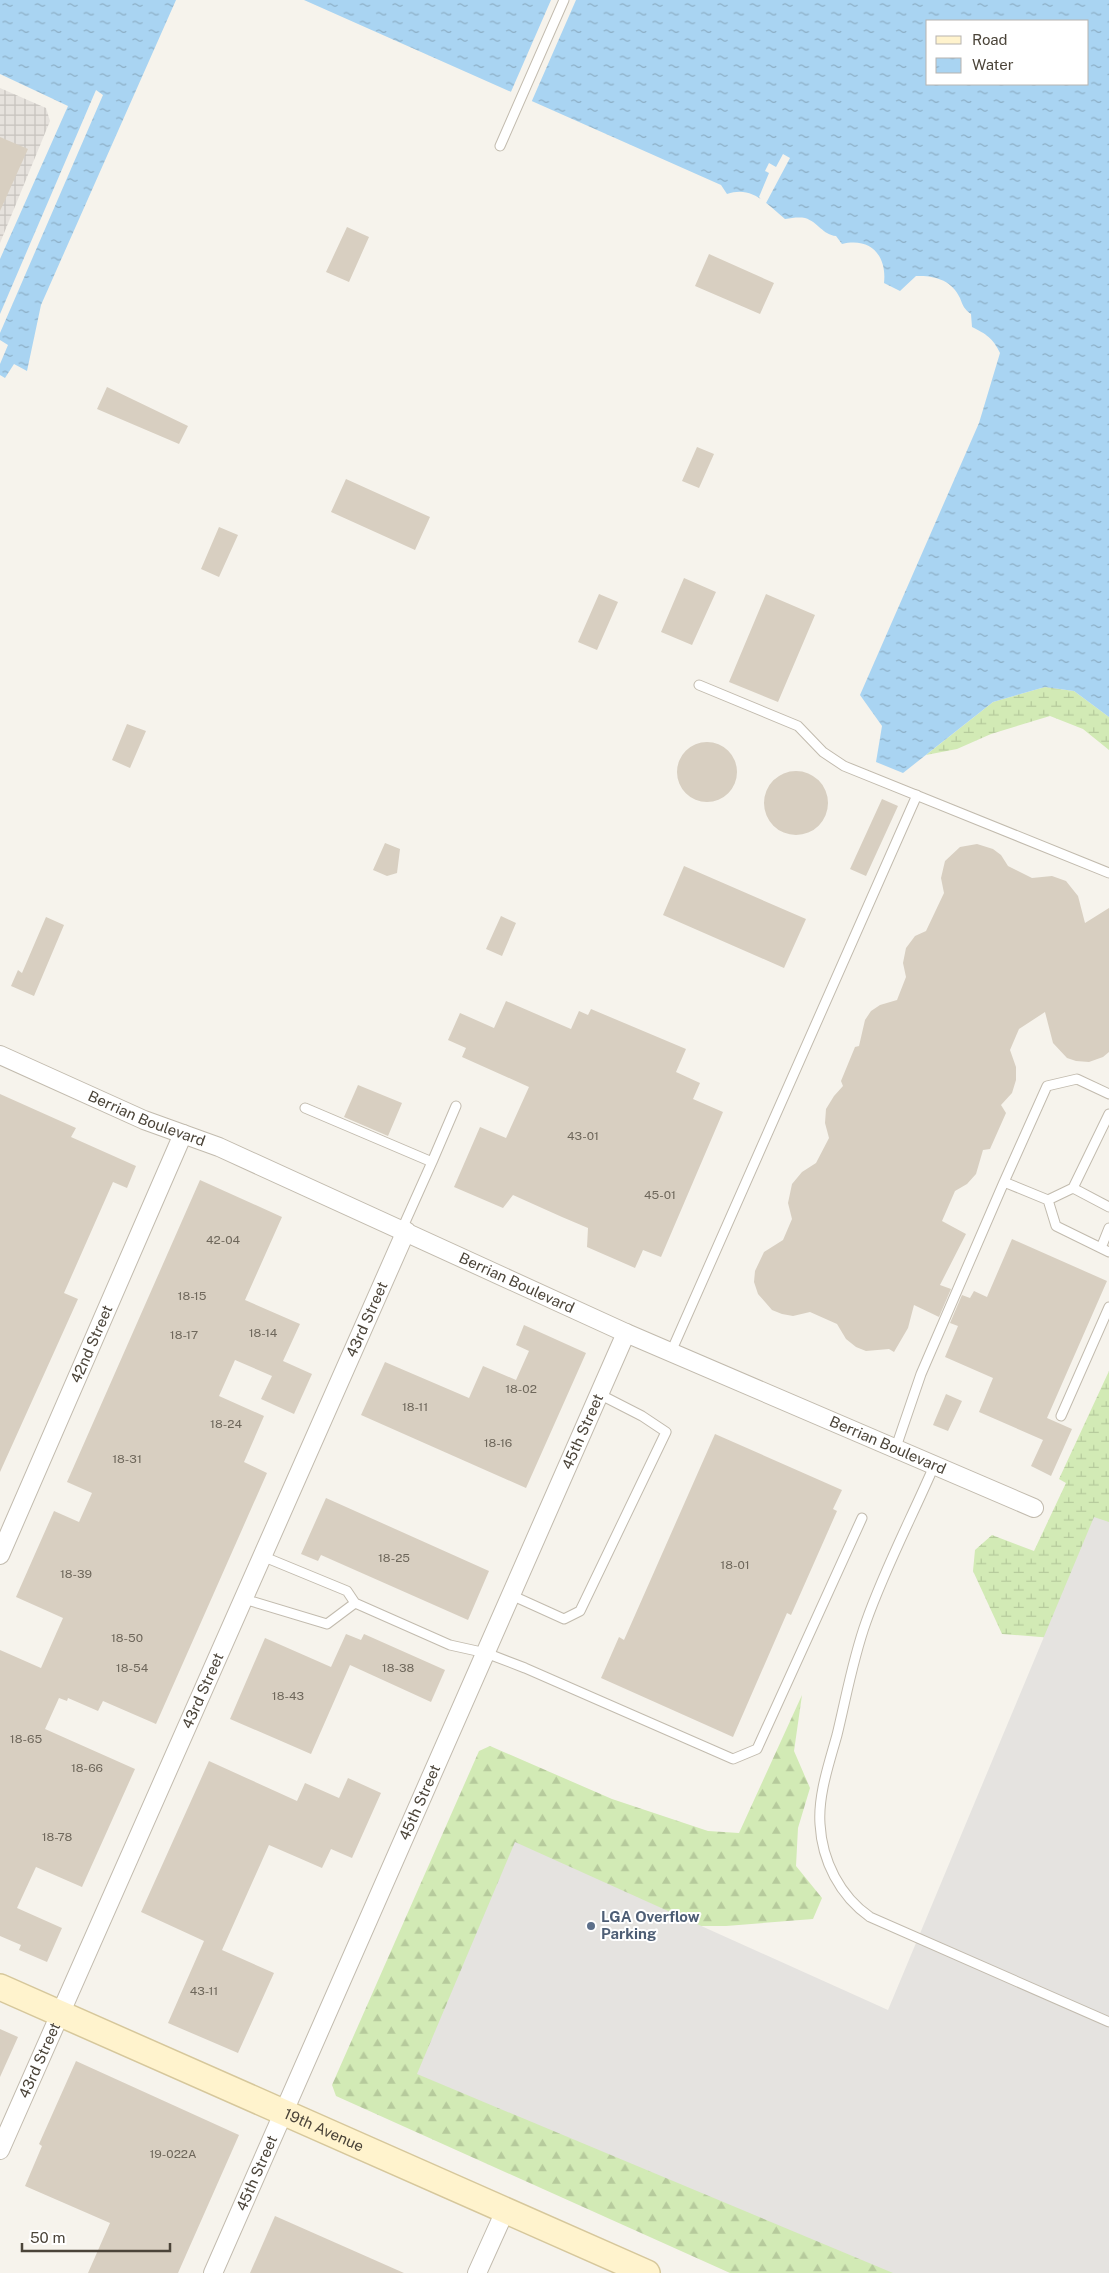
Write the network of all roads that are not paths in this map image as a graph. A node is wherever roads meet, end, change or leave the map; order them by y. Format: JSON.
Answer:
{"nodes":[{"id":1,"x":564,"y":0,"type":"edge"},
{"id":2,"x":500,"y":146,"type":"dead end"},
{"id":3,"x":699,"y":685,"type":"dead end"},
{"id":4,"x":917,"y":795,"type":"junction"},
{"id":5,"x":1109,"y":873,"type":"edge"},
{"id":6,"x":0,"y":1055,"type":"edge"},
{"id":7,"x":1109,"y":1094,"type":"edge"},
{"id":8,"x":456,"y":1106,"type":"dead end"},
{"id":9,"x":305,"y":1108,"type":"dead end"},
{"id":10,"x":1109,"y":1114,"type":"edge"},
{"id":11,"x":183,"y":1134,"type":"junction"},
{"id":12,"x":432,"y":1162,"type":"junction"},
{"id":13,"x":1004,"y":1182,"type":"junction"},
{"id":14,"x":1073,"y":1188,"type":"junction"},
{"id":15,"x":1048,"y":1200,"type":"junction"},
{"id":16,"x":1109,"y":1207,"type":"edge"},
{"id":17,"x":1109,"y":1228,"type":"edge"},
{"id":18,"x":404,"y":1230,"type":"junction"},
{"id":19,"x":1105,"y":1250,"type":"edge"},
{"id":20,"x":1109,"y":1307,"type":"edge"},
{"id":21,"x":626,"y":1333,"type":"junction"},
{"id":22,"x":671,"y":1352,"type":"junction"},
{"id":23,"x":599,"y":1394,"type":"junction"},
{"id":24,"x":1061,"y":1416,"type":"dead end"},
{"id":25,"x":895,"y":1450,"type":"junction"},
{"id":26,"x":934,"y":1466,"type":"junction"},
{"id":27,"x":1034,"y":1508,"type":"dead end"},
{"id":28,"x":862,"y":1518,"type":"dead end"},
{"id":29,"x":0,"y":1555,"type":"edge"},
{"id":30,"x":262,"y":1556,"type":"junction"},
{"id":31,"x":511,"y":1595,"type":"junction"},
{"id":32,"x":244,"y":1599,"type":"junction"},
{"id":33,"x":355,"y":1603,"type":"junction"},
{"id":34,"x":486,"y":1653,"type":"junction"},
{"id":35,"x":0,"y":1987,"type":"edge"},
{"id":36,"x":60,"y":2013,"type":"junction"},
{"id":37,"x":1109,"y":2022,"type":"edge"},
{"id":38,"x":284,"y":2114,"type":"junction"},
{"id":39,"x":0,"y":2150,"type":"edge"},
{"id":40,"x":505,"y":2211,"type":"junction"},
{"id":41,"x":214,"y":2273,"type":"edge"},
{"id":42,"x":477,"y":2273,"type":"edge"},
{"id":43,"x":647,"y":2273,"type":"edge"}],
"edges":[{"from":1,"to":2,"type":"lane"},
{"from":3,"to":4,"type":"lane"},
{"from":4,"to":5,"type":"lane"},
{"from":4,"to":22,"type":"lane"},
{"from":6,"to":11,"type":"street","name":"Berrian Boulevard"},
{"from":7,"to":13,"type":"lane"},
{"from":8,"to":12,"type":"lane"},
{"from":9,"to":12,"type":"lane"},
{"from":10,"to":14,"type":"lane"},
{"from":11,"to":18,"type":"street","name":"Berrian Boulevard"},
{"from":11,"to":29,"type":"street","name":"42nd Street"},
{"from":12,"to":18,"type":"lane"},
{"from":13,"to":15,"type":"lane"},
{"from":13,"to":25,"type":"lane"},
{"from":14,"to":15,"type":"lane"},
{"from":14,"to":16,"type":"lane"},
{"from":15,"to":19,"type":"lane"},
{"from":17,"to":19,"type":"lane"},
{"from":18,"to":21,"type":"street","name":"Berrian Boulevard"},
{"from":18,"to":30,"type":"street","name":"43rd Street"},
{"from":20,"to":24,"type":"lane"},
{"from":21,"to":22,"type":"street","name":"Berrian Boulevard"},
{"from":21,"to":23,"type":"street","name":"45th Street"},
{"from":22,"to":25,"type":"street","name":"Berrian Boulevard"},
{"from":23,"to":31,"type":"street","name":"45th Street"},
{"from":23,"to":31,"type":"lane"},
{"from":25,"to":26,"type":"street","name":"Berrian Boulevard"},
{"from":26,"to":27,"type":"street","name":"Berrian Boulevard"},
{"from":26,"to":37,"type":"lane"},
{"from":28,"to":34,"type":"lane"},
{"from":30,"to":32,"type":"street","name":"43rd Street"},
{"from":30,"to":33,"type":"lane"},
{"from":31,"to":34,"type":"street","name":"45th Street"},
{"from":32,"to":33,"type":"lane"},
{"from":32,"to":36,"type":"street","name":"43rd Street"},
{"from":33,"to":34,"type":"lane"},
{"from":34,"to":38,"type":"street","name":"45th Street"},
{"from":35,"to":36,"type":"street","name":"19th Avenue"},
{"from":36,"to":38,"type":"street","name":"19th Avenue"},
{"from":36,"to":39,"type":"street","name":"43rd Street"},
{"from":38,"to":40,"type":"street","name":"19th Avenue"},
{"from":38,"to":41,"type":"street","name":"45th Street"},
{"from":40,"to":42,"type":"street"},
{"from":40,"to":43,"type":"street","name":"19th Avenue"}]}
